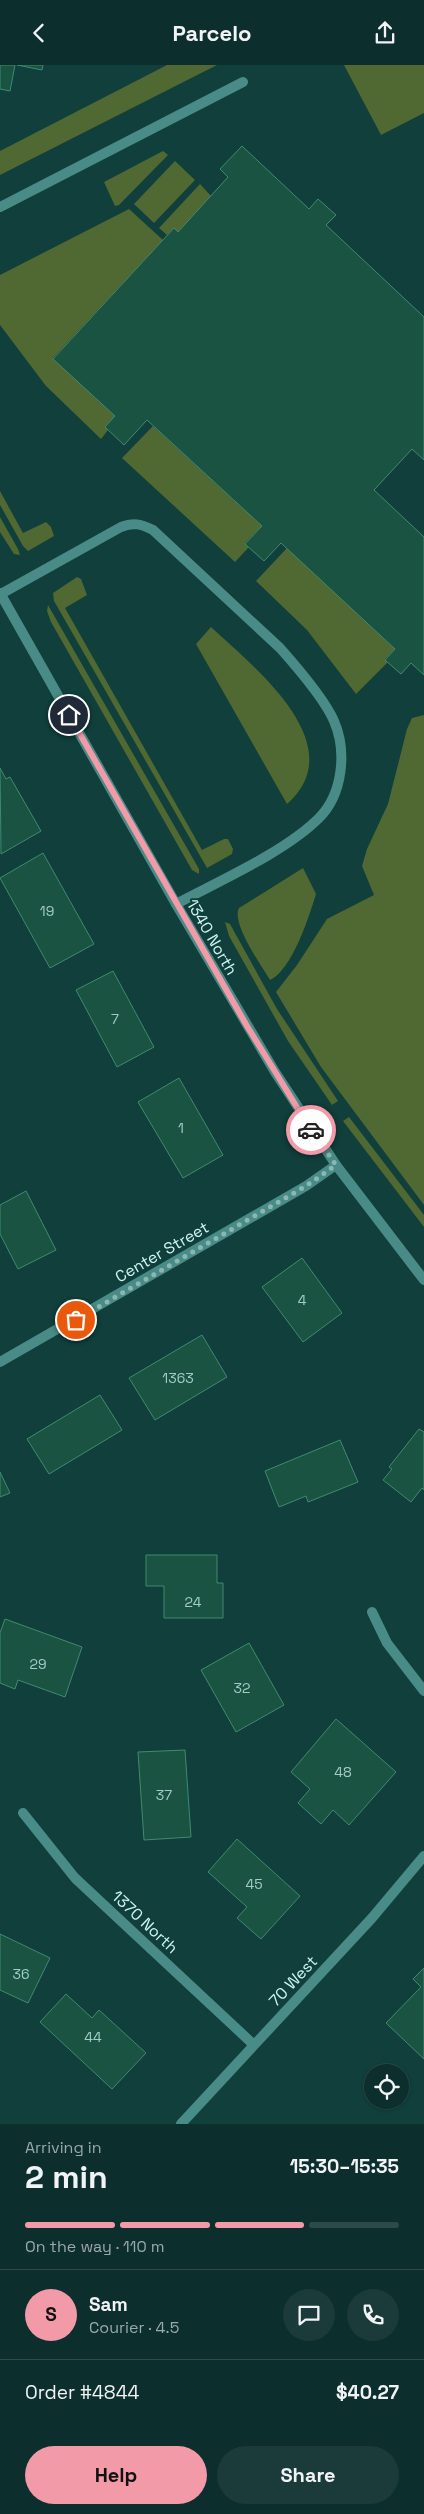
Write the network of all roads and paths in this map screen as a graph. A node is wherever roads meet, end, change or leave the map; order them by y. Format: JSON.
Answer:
{"nodes":[{"id":1,"x":243,"y":82,"type":"dead end"},
{"id":2,"x":0,"y":207,"type":"edge"},
{"id":3,"x":0,"y":593,"type":"edge"},
{"id":4,"x":176,"y":904,"type":"junction"},
{"id":5,"x":336,"y":1165,"type":"junction"},
{"id":6,"x":424,"y":1280,"type":"edge"},
{"id":7,"x":0,"y":1362,"type":"edge"},
{"id":8,"x":372,"y":1613,"type":"dead end"},
{"id":9,"x":424,"y":1691,"type":"edge"},
{"id":10,"x":23,"y":1813,"type":"dead end"},
{"id":11,"x":424,"y":1856,"type":"edge"},
{"id":12,"x":254,"y":2045,"type":"junction"},
{"id":13,"x":181,"y":2124,"type":"edge"}],
"edges":[{"from":1,"to":2,"type":"street"},
{"from":3,"to":4,"type":"street","name":"1340 North"},
{"from":3,"to":4,"type":"street"},
{"from":4,"to":5,"type":"street","name":"1340 North"},
{"from":5,"to":6,"type":"street","name":"1340 North"},
{"from":5,"to":7,"type":"street","name":"Center Street"},
{"from":8,"to":9,"type":"street"},
{"from":10,"to":12,"type":"street","name":"1370 North"},
{"from":11,"to":12,"type":"street","name":"70 West"},
{"from":12,"to":13,"type":"street","name":"70 West"}]}
